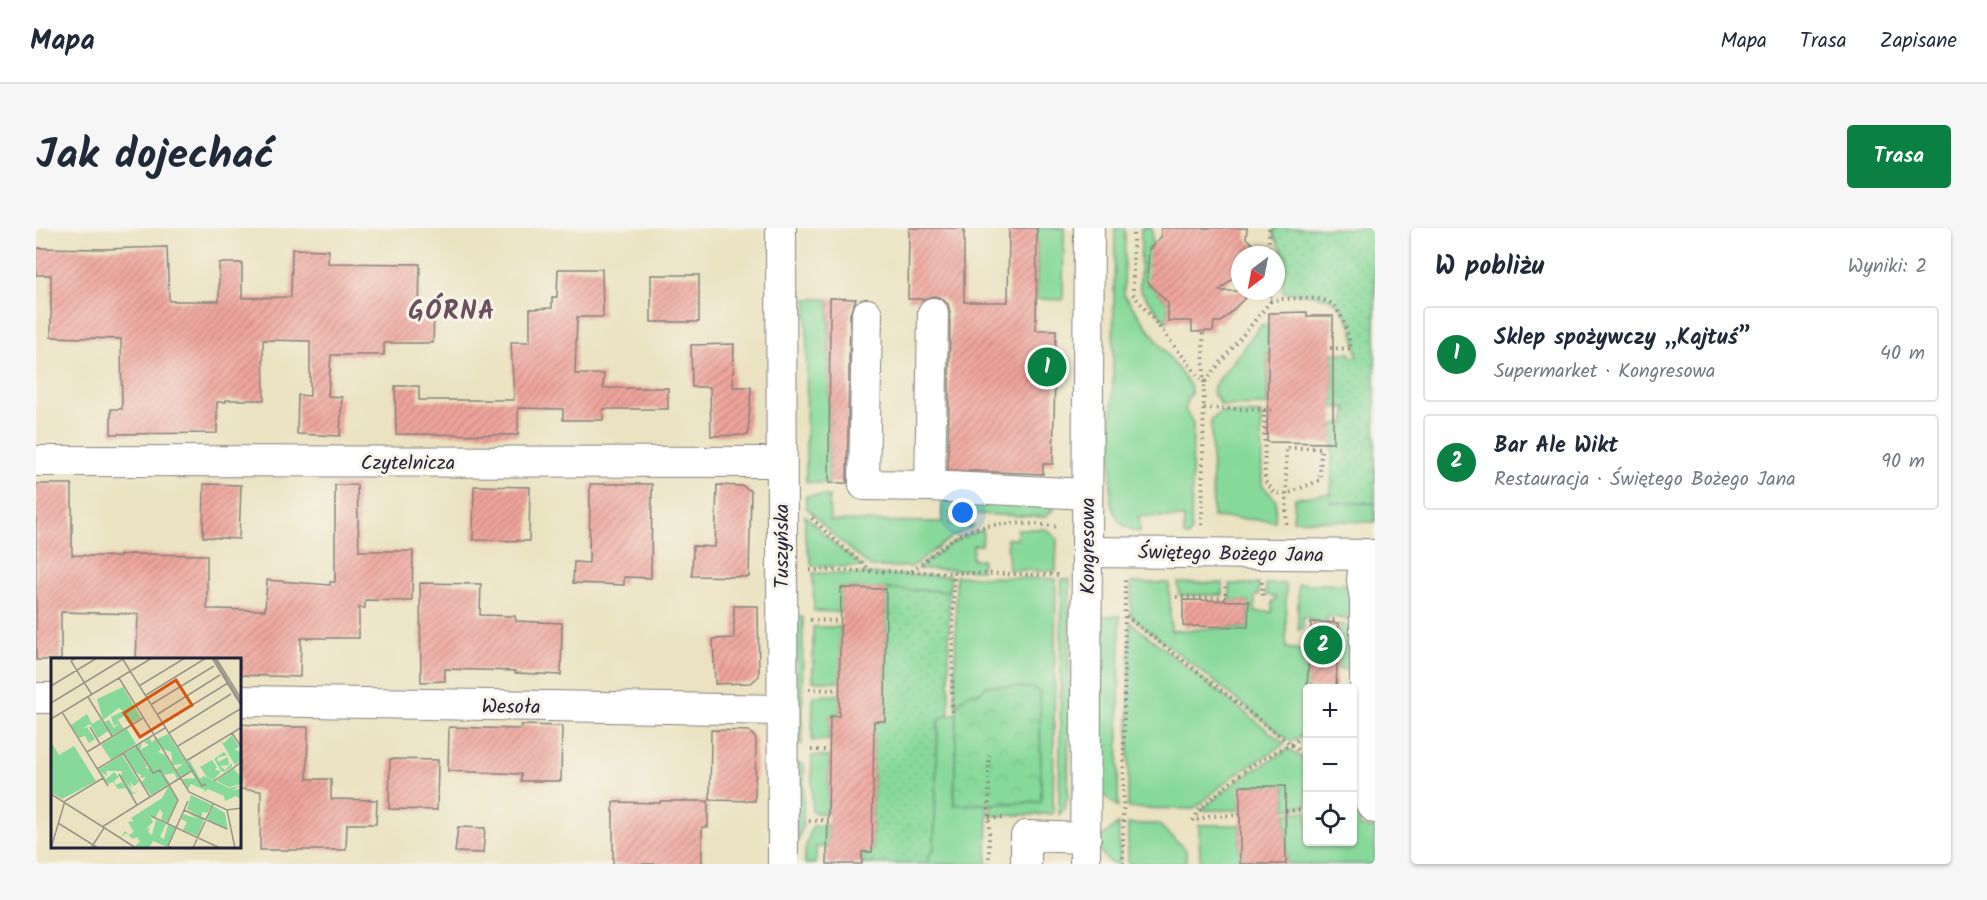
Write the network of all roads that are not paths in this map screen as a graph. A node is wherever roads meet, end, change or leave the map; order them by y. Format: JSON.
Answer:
{"nodes":[{"id":1,"x":780,"y":228,"type":"edge"},
{"id":2,"x":1089,"y":228,"type":"edge"},
{"id":3,"x":933,"y":313,"type":"dead end"},
{"id":4,"x":867,"y":314,"type":"dead end"},
{"id":5,"x":36,"y":461,"type":"edge"},
{"id":6,"x":781,"y":462,"type":"junction"},
{"id":7,"x":930,"y":486,"type":"junction"},
{"id":8,"x":1087,"y":494,"type":"junction"},
{"id":9,"x":1370,"y":554,"type":"edge"},
{"id":10,"x":1088,"y":564,"type":"junction"},
{"id":11,"x":242,"y":701,"type":"edge"},
{"id":12,"x":781,"y":710,"type":"junction"},
{"id":13,"x":1375,"y":808,"type":"edge"},
{"id":14,"x":1086,"y":851,"type":"edge"},
{"id":15,"x":783,"y":864,"type":"edge"},
{"id":16,"x":1026,"y":864,"type":"edge"}],
"edges":[{"from":1,"to":6,"type":"street","name":"Tuszyńska"},
{"from":2,"to":8,"type":"street","name":"Kongresowa"},
{"from":3,"to":7,"type":"street"},
{"from":4,"to":7,"type":"street"},
{"from":5,"to":6,"type":"street","name":"Czytelnicza"},
{"from":6,"to":12,"type":"street","name":"Tuszyńska"},
{"from":7,"to":8,"type":"street"},
{"from":8,"to":10,"type":"street","name":"Kongresowa"},
{"from":9,"to":10,"type":"street","name":"Świętego Bożego Jana"},
{"from":9,"to":13,"type":"street"},
{"from":10,"to":14,"type":"street","name":"Kongresowa"},
{"from":11,"to":12,"type":"street","name":"Wesoła"},
{"from":12,"to":15,"type":"street","name":"Tuszyńska"},
{"from":14,"to":16,"type":"street"}]}
